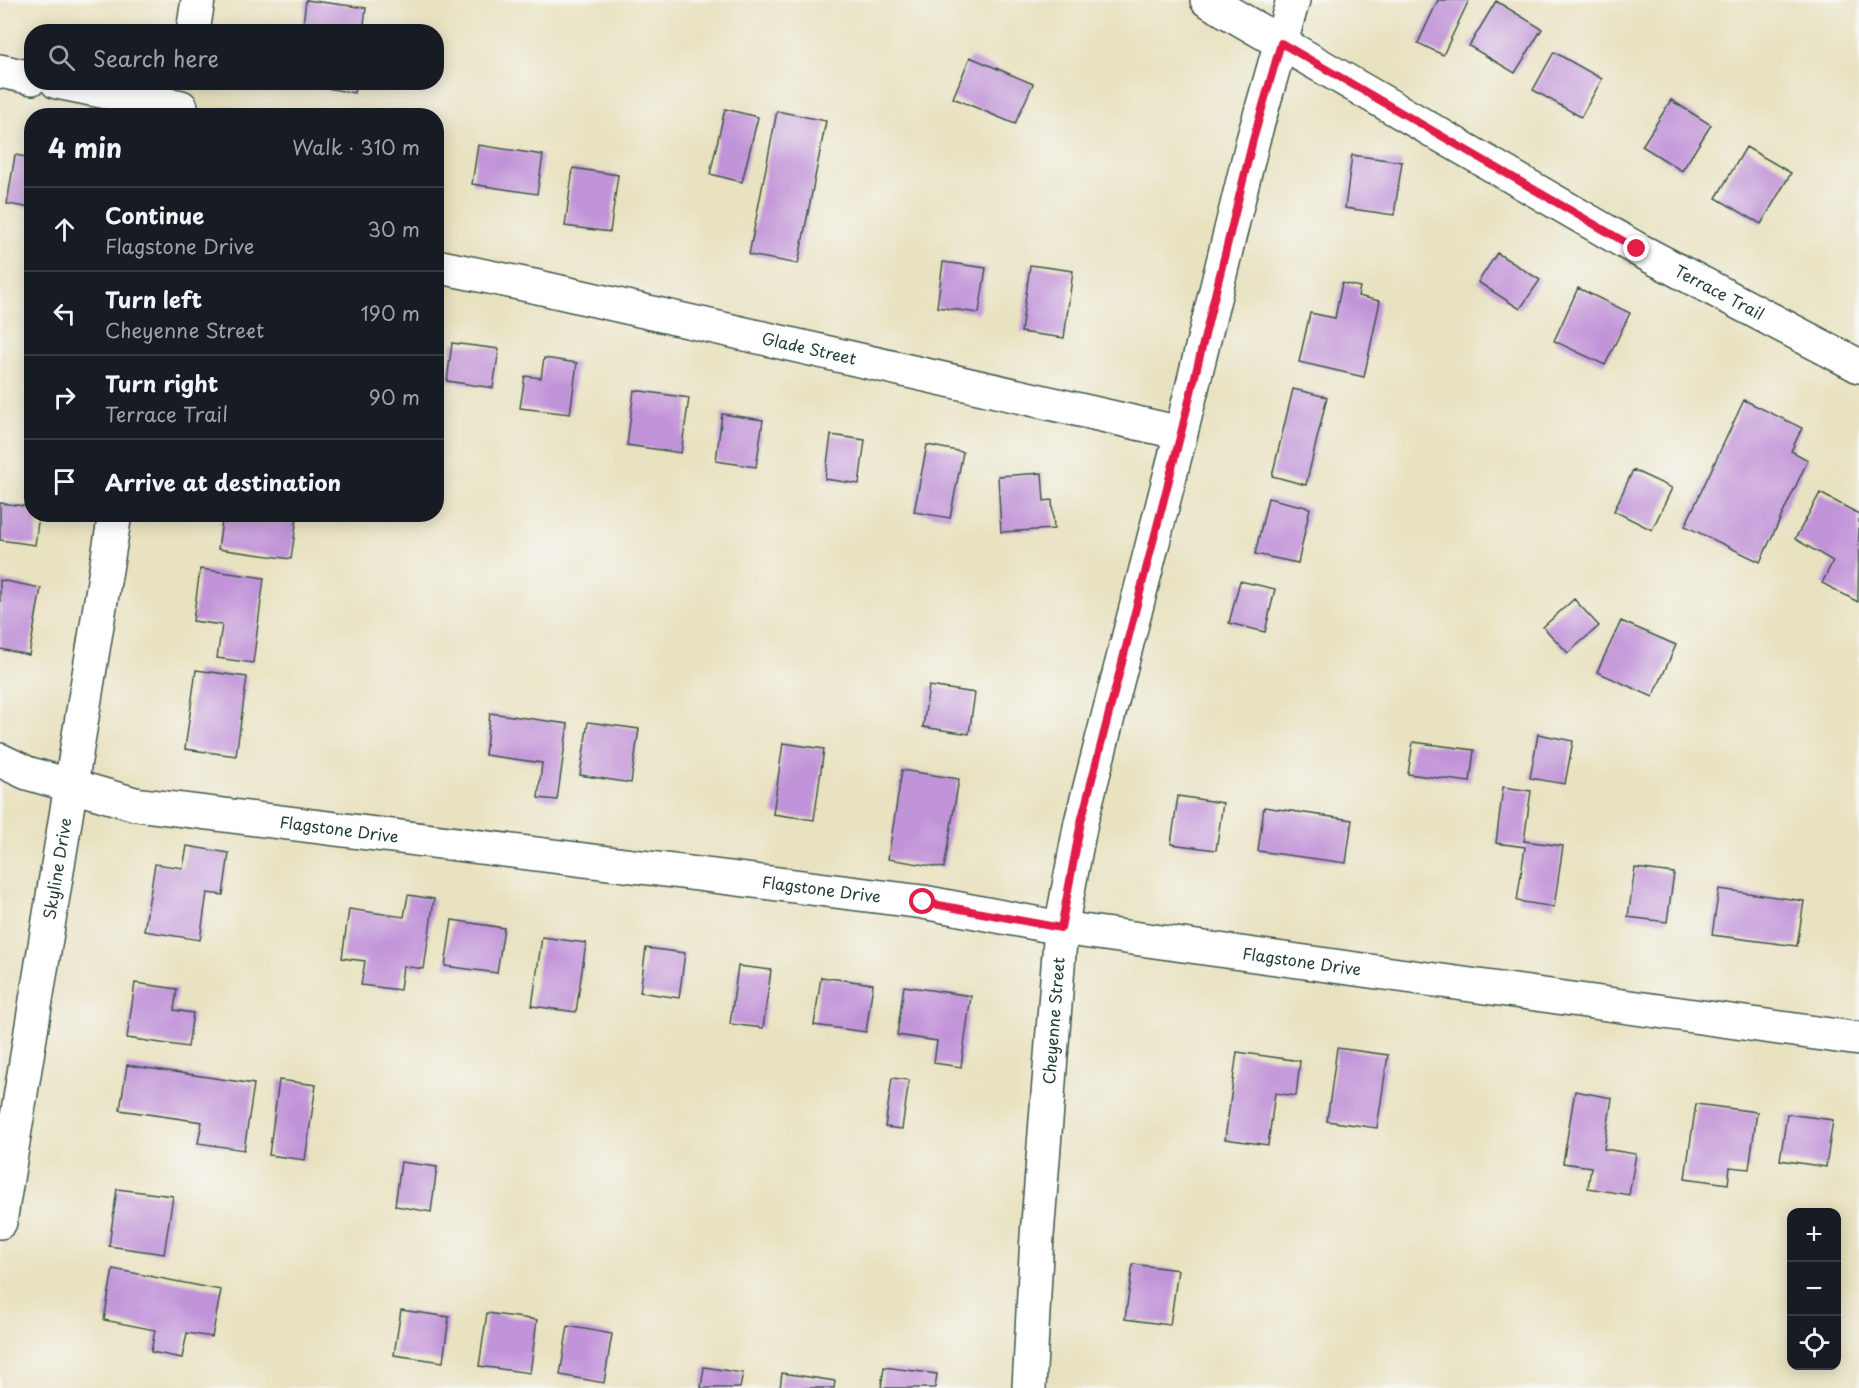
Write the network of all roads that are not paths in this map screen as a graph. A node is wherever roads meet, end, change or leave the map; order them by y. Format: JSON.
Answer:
{"nodes":[{"id":1,"x":198,"y":0,"type":"edge"},
{"id":2,"x":1207,"y":0,"type":"edge"},
{"id":3,"x":1293,"y":0,"type":"edge"},
{"id":4,"x":194,"y":24,"type":"edge"},
{"id":5,"x":1281,"y":43,"type":"junction"},
{"id":6,"x":0,"y":71,"type":"edge"},
{"id":7,"x":24,"y":76,"type":"edge"},
{"id":8,"x":107,"y":90,"type":"edge"},
{"id":9,"x":182,"y":102,"type":"edge"},
{"id":10,"x":444,"y":268,"type":"edge"},
{"id":11,"x":1859,"y":366,"type":"edge"},
{"id":12,"x":1181,"y":433,"type":"junction"},
{"id":13,"x":115,"y":522,"type":"edge"},
{"id":14,"x":0,"y":760,"type":"edge"},
{"id":15,"x":72,"y":787,"type":"junction"},
{"id":16,"x":1061,"y":928,"type":"junction"},
{"id":17,"x":1859,"y":1039,"type":"edge"},
{"id":18,"x":0,"y":1222,"type":"edge"},
{"id":19,"x":1029,"y":1388,"type":"edge"}],
"edges":[{"from":1,"to":4,"type":"street"},
{"from":2,"to":5,"type":"street","name":"Terrace Trail"},
{"from":3,"to":5,"type":"street","name":"Cheyenne Street"},
{"from":5,"to":11,"type":"street","name":"Terrace Trail"},
{"from":5,"to":12,"type":"street","name":"Cheyenne Street"},
{"from":6,"to":7,"type":"street"},
{"from":8,"to":9,"type":"street"},
{"from":10,"to":12,"type":"street","name":"Glade Street"},
{"from":12,"to":16,"type":"street","name":"Cheyenne Street"},
{"from":13,"to":15,"type":"street","name":"Skyline Drive"},
{"from":14,"to":15,"type":"street","name":"Flagstone Drive"},
{"from":15,"to":16,"type":"street","name":"Flagstone Drive"},
{"from":15,"to":18,"type":"street","name":"Skyline Drive"},
{"from":16,"to":17,"type":"street","name":"Flagstone Drive"},
{"from":16,"to":19,"type":"street","name":"Cheyenne Street"}]}
